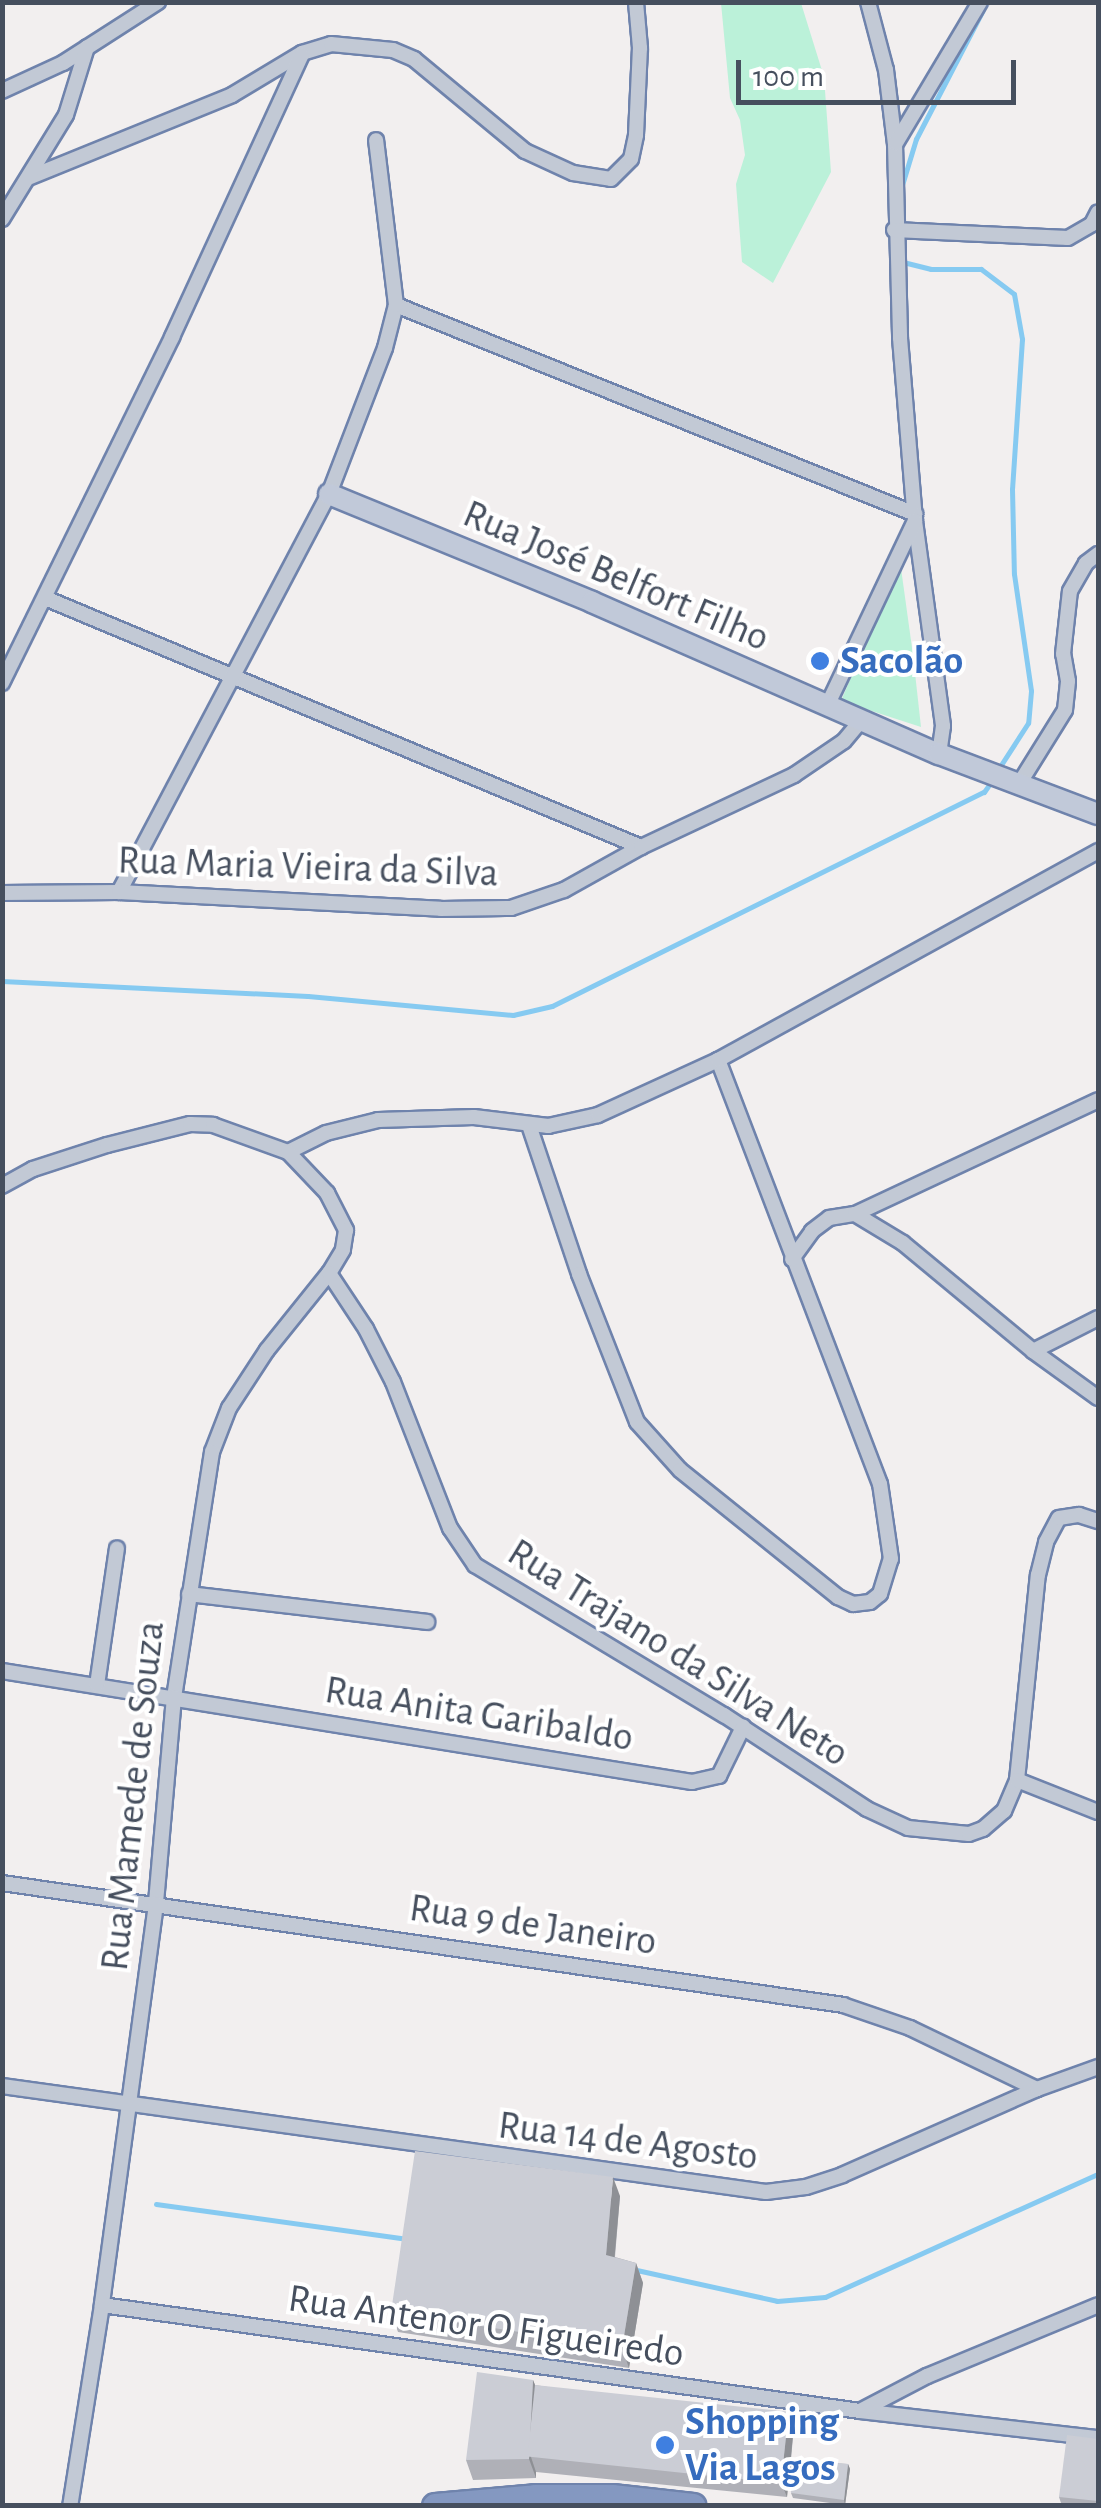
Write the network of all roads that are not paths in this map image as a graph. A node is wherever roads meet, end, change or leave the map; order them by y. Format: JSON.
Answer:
{"nodes":[{"id":1,"x":158,"y":2,"type":"edge"},
{"id":2,"x":636,"y":2,"type":"edge"},
{"id":3,"x":868,"y":2,"type":"edge"},
{"id":4,"x":980,"y":2,"type":"edge"},
{"id":5,"x":88,"y":48,"type":"junction"},
{"id":6,"x":302,"y":53,"type":"junction"},
{"id":7,"x":2,"y":91,"type":"edge"},
{"id":8,"x":376,"y":140,"type":"dead end"},
{"id":9,"x":896,"y":144,"type":"junction"},
{"id":10,"x":28,"y":178,"type":"junction"},
{"id":11,"x":1098,"y":212,"type":"edge"},
{"id":12,"x":2,"y":218,"type":"edge"},
{"id":13,"x":899,"y":231,"type":"junction"},
{"id":14,"x":396,"y":305,"type":"junction"},
{"id":15,"x":328,"y":494,"type":"junction"},
{"id":16,"x":915,"y":518,"type":"junction"},
{"id":17,"x":1098,"y":554,"type":"edge"},
{"id":18,"x":45,"y":598,"type":"junction"},
{"id":19,"x":233,"y":680,"type":"junction"},
{"id":20,"x":2,"y":683,"type":"edge"},
{"id":21,"x":828,"y":704,"type":"junction"},
{"id":22,"x":862,"y":720,"type":"junction"},
{"id":23,"x":939,"y":754,"type":"junction"},
{"id":24,"x":1018,"y":784,"type":"junction"},
{"id":25,"x":1098,"y":814,"type":"edge"},
{"id":26,"x":641,"y":847,"type":"junction"},
{"id":27,"x":1098,"y":851,"type":"edge"},
{"id":28,"x":118,"y":892,"type":"junction"},
{"id":29,"x":2,"y":893,"type":"edge"},
{"id":30,"x":718,"y":1060,"type":"junction"},
{"id":31,"x":1098,"y":1100,"type":"edge"},
{"id":32,"x":530,"y":1125,"type":"junction"},
{"id":33,"x":288,"y":1152,"type":"junction"},
{"id":34,"x":2,"y":1186,"type":"edge"},
{"id":35,"x":855,"y":1214,"type":"junction"},
{"id":36,"x":792,"y":1259,"type":"junction"},
{"id":37,"x":329,"y":1274,"type":"junction"},
{"id":38,"x":1098,"y":1318,"type":"edge"},
{"id":39,"x":1033,"y":1351,"type":"junction"},
{"id":40,"x":1098,"y":1398,"type":"edge"},
{"id":41,"x":1098,"y":1521,"type":"edge"},
{"id":42,"x":118,"y":1548,"type":"dead end"},
{"id":43,"x":189,"y":1594,"type":"junction"},
{"id":44,"x":428,"y":1622,"type":"dead end"},
{"id":45,"x":2,"y":1671,"type":"edge"},
{"id":46,"x":97,"y":1685,"type":"junction"},
{"id":47,"x":174,"y":1697,"type":"junction"},
{"id":48,"x":743,"y":1727,"type":"junction"},
{"id":49,"x":1016,"y":1780,"type":"junction"},
{"id":50,"x":1098,"y":1812,"type":"edge"},
{"id":51,"x":2,"y":1883,"type":"edge"},
{"id":52,"x":156,"y":1904,"type":"junction"},
{"id":53,"x":1098,"y":2067,"type":"edge"},
{"id":54,"x":2,"y":2086,"type":"edge"},
{"id":55,"x":1037,"y":2089,"type":"junction"},
{"id":56,"x":128,"y":2106,"type":"junction"},
{"id":57,"x":102,"y":2305,"type":"junction"},
{"id":58,"x":1098,"y":2306,"type":"edge"},
{"id":59,"x":860,"y":2411,"type":"junction"},
{"id":60,"x":1098,"y":2438,"type":"edge"},
{"id":61,"x":605,"y":2502,"type":"edge"},
{"id":62,"x":70,"y":2506,"type":"edge"},
{"id":63,"x":435,"y":2506,"type":"edge"},
{"id":64,"x":693,"y":2506,"type":"edge"}],
"edges":[{"from":1,"to":5,"type":"street"},
{"from":2,"to":6,"type":"street"},
{"from":3,"to":9,"type":"street"},
{"from":4,"to":9,"type":"street"},
{"from":5,"to":7,"type":"street"},
{"from":5,"to":10,"type":"street"},
{"from":6,"to":10,"type":"street"},
{"from":6,"to":18,"type":"street"},
{"from":8,"to":14,"type":"street"},
{"from":9,"to":13,"type":"street"},
{"from":10,"to":12,"type":"street"},
{"from":11,"to":13,"type":"street"},
{"from":13,"to":16,"type":"street"},
{"from":14,"to":15,"type":"street"},
{"from":14,"to":16,"type":"street"},
{"from":15,"to":19,"type":"street"},
{"from":15,"to":21,"type":"street","name":"Rua José Belfort Filho"},
{"from":16,"to":21,"type":"street"},
{"from":16,"to":23,"type":"street"},
{"from":17,"to":24,"type":"street"},
{"from":18,"to":19,"type":"street"},
{"from":18,"to":20,"type":"street"},
{"from":19,"to":26,"type":"street"},
{"from":19,"to":28,"type":"street"},
{"from":21,"to":22,"type":"street","name":"Rua José Belfort Filho"},
{"from":22,"to":23,"type":"street","name":"Rua José Belfort Filho"},
{"from":22,"to":26,"type":"street","name":"Rua Maria Vieira da Silva"},
{"from":23,"to":24,"type":"street","name":"Rua José Belfort Filho"},
{"from":24,"to":25,"type":"street","name":"Rua José Belfort Filho"},
{"from":26,"to":28,"type":"street","name":"Rua Maria Vieira da Silva"},
{"from":27,"to":30,"type":"street"},
{"from":28,"to":29,"type":"street","name":"Rua Maria Vieira da Silva"},
{"from":30,"to":32,"type":"street"},
{"from":30,"to":36,"type":"street"},
{"from":31,"to":35,"type":"street"},
{"from":32,"to":33,"type":"street"},
{"from":32,"to":36,"type":"street"},
{"from":33,"to":34,"type":"street"},
{"from":33,"to":37,"type":"street","name":"Rua Mamede de Souza"},
{"from":35,"to":36,"type":"street"},
{"from":35,"to":39,"type":"street"},
{"from":37,"to":43,"type":"street","name":"Rua Mamede de Souza"},
{"from":37,"to":48,"type":"street","name":"Rua Trajano da Silva Neto"},
{"from":38,"to":39,"type":"street"},
{"from":39,"to":40,"type":"street"},
{"from":41,"to":49,"type":"street"},
{"from":42,"to":46,"type":"street"},
{"from":43,"to":44,"type":"street"},
{"from":43,"to":47,"type":"street","name":"Rua Mamede de Souza"},
{"from":45,"to":46,"type":"street"},
{"from":46,"to":47,"type":"street"},
{"from":47,"to":48,"type":"street","name":"Rua Anita Garibaldo"},
{"from":47,"to":52,"type":"street","name":"Rua Mamede de Souza"},
{"from":48,"to":49,"type":"street","name":"Rua Trajano da Silva Neto"},
{"from":49,"to":50,"type":"street"},
{"from":51,"to":52,"type":"street","name":"Rua 9 de Janeiro"},
{"from":52,"to":55,"type":"street","name":"Rua 9 de Janeiro"},
{"from":52,"to":56,"type":"street","name":"Rua Mamede de Souza"},
{"from":53,"to":55,"type":"street","name":"Rua 14 de Agosto"},
{"from":54,"to":56,"type":"street","name":"Rua 14 de Agosto"},
{"from":55,"to":56,"type":"street","name":"Rua 14 de Agosto"},
{"from":56,"to":57,"type":"street","name":"Rua Mamede de Souza"},
{"from":57,"to":59,"type":"street","name":"Rua Antenor O Figueiredo"},
{"from":57,"to":62,"type":"street","name":"Rua Mamede de Souza"},
{"from":58,"to":59,"type":"street"},
{"from":59,"to":60,"type":"street","name":"Rua Antenor O Figueiredo"},
{"from":61,"to":63,"type":"highway"},
{"from":61,"to":64,"type":"highway"}]}
